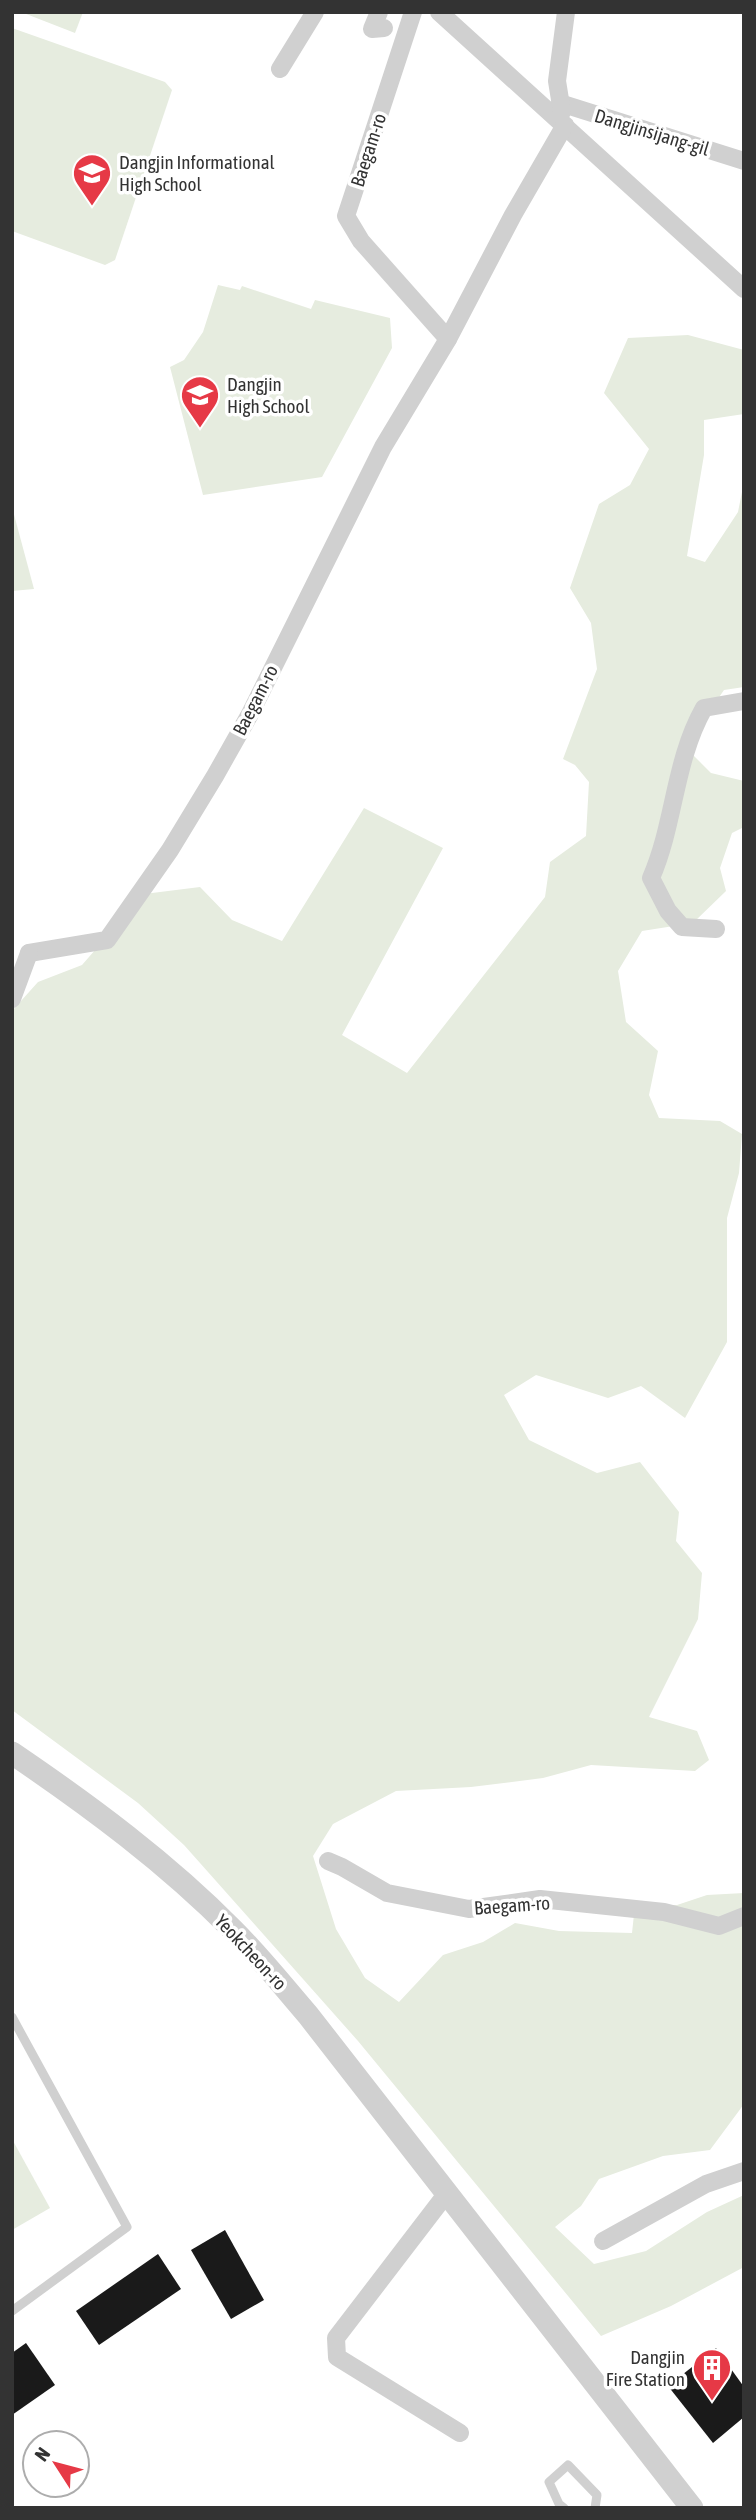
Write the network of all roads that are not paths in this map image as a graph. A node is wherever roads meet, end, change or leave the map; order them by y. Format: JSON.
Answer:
{"nodes":[{"id":1,"x":315,"y":12,"type":"edge"},
{"id":2,"x":413,"y":12,"type":"edge"},
{"id":3,"x":439,"y":12,"type":"edge"},
{"id":4,"x":566,"y":12,"type":"edge"},
{"id":5,"x":280,"y":69,"type":"dead end"},
{"id":6,"x":561,"y":103,"type":"junction"},
{"id":7,"x":565,"y":125,"type":"junction"},
{"id":8,"x":744,"y":160,"type":"edge"},
{"id":9,"x":744,"y":289,"type":"edge"},
{"id":10,"x":448,"y":339,"type":"junction"},
{"id":11,"x":744,"y":701,"type":"edge"},
{"id":12,"x":716,"y":929,"type":"dead end"},
{"id":13,"x":29,"y":953,"type":"junction"},
{"id":14,"x":12,"y":973,"type":"edge"},
{"id":15,"x":12,"y":999,"type":"edge"},
{"id":16,"x":12,"y":1753,"type":"edge"},
{"id":17,"x":328,"y":1861,"type":"dead end"},
{"id":18,"x":744,"y":1916,"type":"edge"},
{"id":19,"x":12,"y":2017,"type":"edge"},
{"id":20,"x":744,"y":2171,"type":"edge"},
{"id":21,"x":447,"y":2193,"type":"junction"},
{"id":22,"x":603,"y":2241,"type":"dead end"},
{"id":23,"x":12,"y":2312,"type":"edge"},
{"id":24,"x":460,"y":2433,"type":"dead end"},
{"id":25,"x":681,"y":2502,"type":"edge"},
{"id":26,"x":564,"y":2508,"type":"edge"},
{"id":27,"x":595,"y":2508,"type":"edge"}],
"edges":[{"from":1,"to":5,"type":"street"},
{"from":2,"to":10,"type":"street","name":"Baegam-ro"},
{"from":3,"to":7,"type":"street"},
{"from":4,"to":6,"type":"street"},
{"from":6,"to":7,"type":"street"},
{"from":6,"to":8,"type":"street","name":"Dangjinsijang-gil"},
{"from":7,"to":9,"type":"street"},
{"from":7,"to":10,"type":"street","name":"Baegam-ro"},
{"from":10,"to":13,"type":"street","name":"Baegam-ro"},
{"from":11,"to":12,"type":"street"},
{"from":13,"to":14,"type":"street"},
{"from":13,"to":15,"type":"street"},
{"from":16,"to":21,"type":"street","name":"Yeokcheon-ro"},
{"from":17,"to":18,"type":"street","name":"Baegam-ro"},
{"from":19,"to":23,"type":"lane"},
{"from":20,"to":22,"type":"street"},
{"from":21,"to":24,"type":"street"},
{"from":21,"to":25,"type":"street","name":"Yeokcheon-ro"},
{"from":26,"to":27,"type":"lane"}]}
